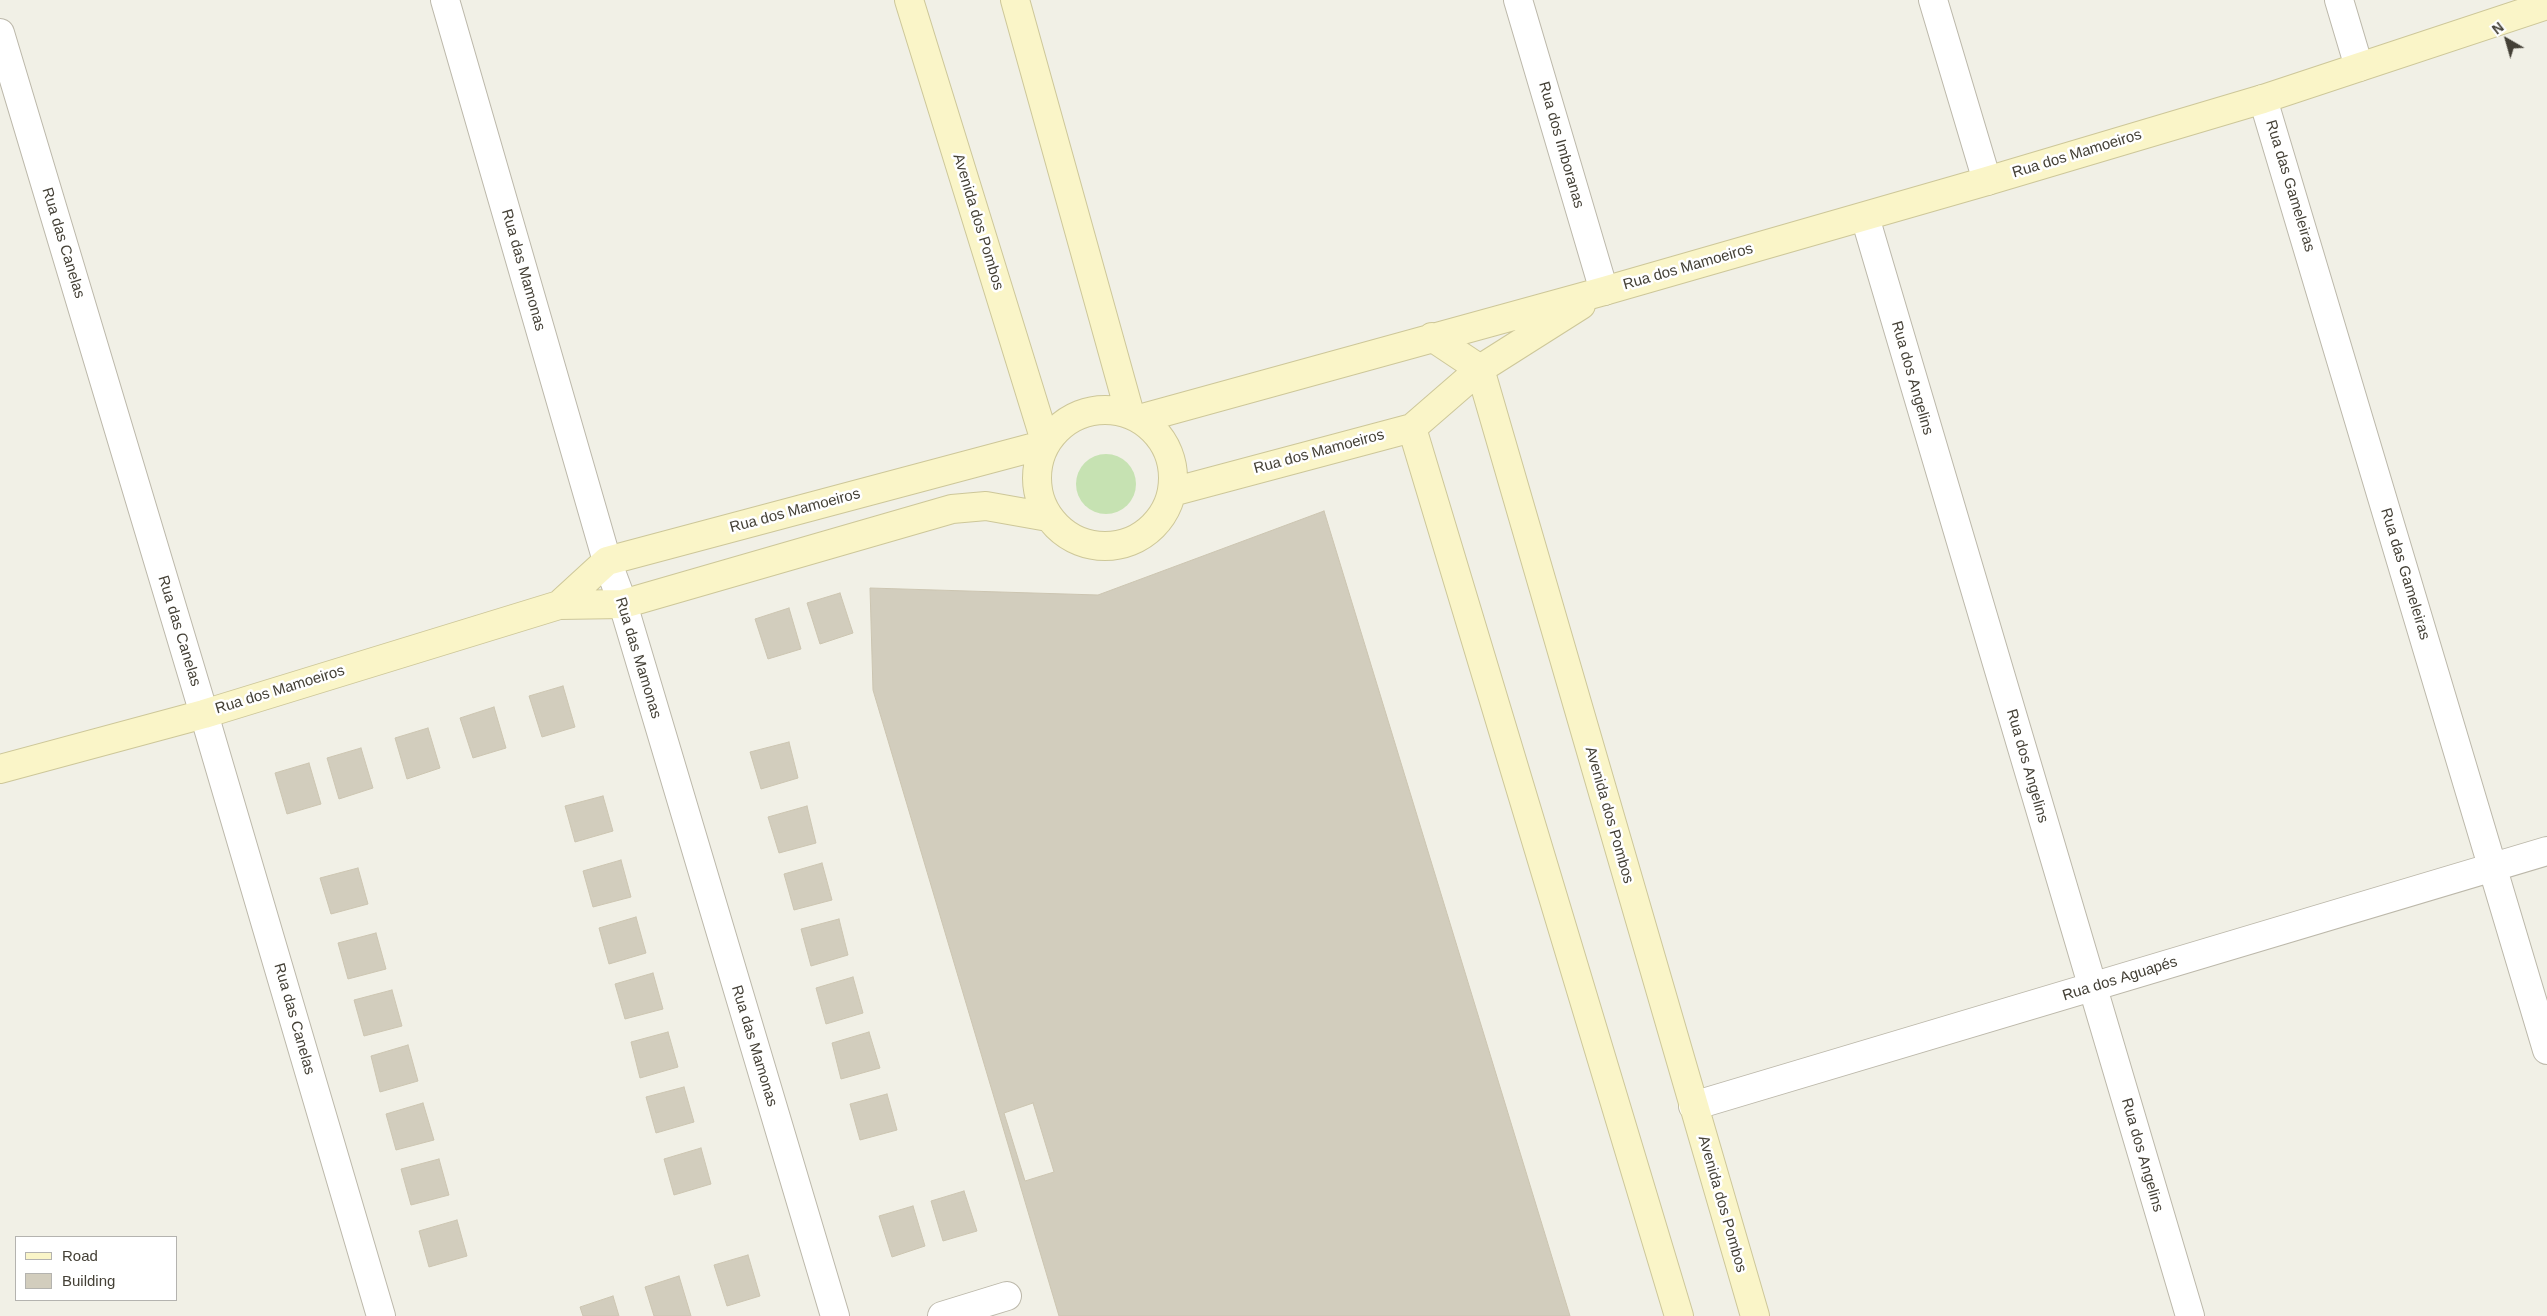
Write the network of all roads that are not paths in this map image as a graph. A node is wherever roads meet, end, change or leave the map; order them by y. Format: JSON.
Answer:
{"nodes":[{"id":1,"x":445,"y":0,"type":"edge"},
{"id":2,"x":909,"y":0,"type":"edge"},
{"id":3,"x":1016,"y":0,"type":"edge"},
{"id":4,"x":1518,"y":0,"type":"edge"},
{"id":5,"x":1933,"y":0,"type":"edge"},
{"id":6,"x":2339,"y":0,"type":"edge"},
{"id":7,"x":2547,"y":5,"type":"edge"},
{"id":8,"x":0,"y":33,"type":"edge"},
{"id":9,"x":2359,"y":67,"type":"junction"},
{"id":10,"x":2264,"y":99,"type":"junction"},
{"id":11,"x":1986,"y":181,"type":"junction"},
{"id":12,"x":1865,"y":217,"type":"junction"},
{"id":13,"x":1604,"y":291,"type":"junction"},
{"id":14,"x":1432,"y":337,"type":"junction"},
{"id":15,"x":1480,"y":369,"type":"junction"},
{"id":16,"x":1135,"y":417,"type":"junction"},
{"id":17,"x":1412,"y":428,"type":"junction"},
{"id":18,"x":1046,"y":444,"type":"junction"},
{"id":19,"x":1172,"y":492,"type":"junction"},
{"id":20,"x":1048,"y":517,"type":"junction"},
{"id":21,"x":607,"y":561,"type":"junction"},
{"id":22,"x":559,"y":604,"type":"junction"},
{"id":23,"x":622,"y":604,"type":"junction"},
{"id":24,"x":204,"y":714,"type":"junction"},
{"id":25,"x":0,"y":769,"type":"edge"},
{"id":26,"x":2547,"y":851,"type":"edge"},
{"id":27,"x":2493,"y":868,"type":"junction"},
{"id":28,"x":2092,"y":987,"type":"junction"},
{"id":29,"x":2547,"y":1050,"type":"edge"},
{"id":30,"x":1693,"y":1106,"type":"junction"},
{"id":31,"x":1006,"y":1296,"type":"dead end"},
{"id":32,"x":381,"y":1316,"type":"edge"},
{"id":33,"x":835,"y":1316,"type":"edge"},
{"id":34,"x":942,"y":1316,"type":"edge"},
{"id":35,"x":1679,"y":1316,"type":"edge"},
{"id":36,"x":1755,"y":1316,"type":"edge"},
{"id":37,"x":2190,"y":1316,"type":"edge"}],
"edges":[{"from":1,"to":21,"type":"street","name":"Rua das Mamonas"},
{"from":2,"to":18,"type":"street","name":"Avenida dos Pombos"},
{"from":3,"to":16,"type":"street"},
{"from":4,"to":13,"type":"street","name":"Rua dos Imboranas"},
{"from":5,"to":11,"type":"street"},
{"from":6,"to":9,"type":"street"},
{"from":7,"to":9,"type":"street","name":"Rua dos Mamoeiros"},
{"from":8,"to":24,"type":"street","name":"Rua das Canelas"},
{"from":9,"to":10,"type":"street","name":"Rua dos Mamoeiros"},
{"from":10,"to":11,"type":"street","name":"Rua dos Mamoeiros"},
{"from":10,"to":27,"type":"street","name":"Rua das Gameleiras"},
{"from":11,"to":12,"type":"street","name":"Rua dos Mamoeiros"},
{"from":12,"to":13,"type":"street","name":"Rua dos Mamoeiros"},
{"from":12,"to":28,"type":"street","name":"Rua dos Angelins"},
{"from":13,"to":14,"type":"street","name":"Rua dos Mamoeiros"},
{"from":13,"to":15,"type":"street","name":"Rua dos Mamoeiros"},
{"from":14,"to":15,"type":"street"},
{"from":14,"to":16,"type":"street","name":"Rua dos Mamoeiros"},
{"from":15,"to":17,"type":"street","name":"Rua dos Mamoeiros"},
{"from":15,"to":30,"type":"street","name":"Avenida dos Pombos"},
{"from":16,"to":18,"type":"street"},
{"from":16,"to":19,"type":"street"},
{"from":17,"to":19,"type":"street","name":"Rua dos Mamoeiros"},
{"from":17,"to":35,"type":"street"},
{"from":18,"to":20,"type":"street"},
{"from":18,"to":21,"type":"street","name":"Rua dos Mamoeiros"},
{"from":19,"to":20,"type":"street"},
{"from":20,"to":23,"type":"street","name":"Rua dos Mamoeiros"},
{"from":21,"to":22,"type":"street","name":"Rua dos Mamoeiros"},
{"from":21,"to":23,"type":"street","name":"Rua das Mamonas"},
{"from":22,"to":23,"type":"street","name":"Rua dos Mamoeiros"},
{"from":22,"to":24,"type":"street","name":"Rua dos Mamoeiros"},
{"from":23,"to":33,"type":"street","name":"Rua das Mamonas"},
{"from":24,"to":25,"type":"street","name":"Rua dos Mamoeiros"},
{"from":24,"to":32,"type":"street","name":"Rua das Canelas"},
{"from":26,"to":27,"type":"street","name":"Rua dos Aguapés"},
{"from":27,"to":28,"type":"street","name":"Rua dos Aguapés"},
{"from":27,"to":29,"type":"street","name":"Rua das Gameleiras"},
{"from":28,"to":30,"type":"street","name":"Rua dos Aguapés"},
{"from":28,"to":37,"type":"street","name":"Rua dos Angelins"},
{"from":30,"to":36,"type":"street","name":"Avenida dos Pombos"},
{"from":31,"to":34,"type":"street"}]}
